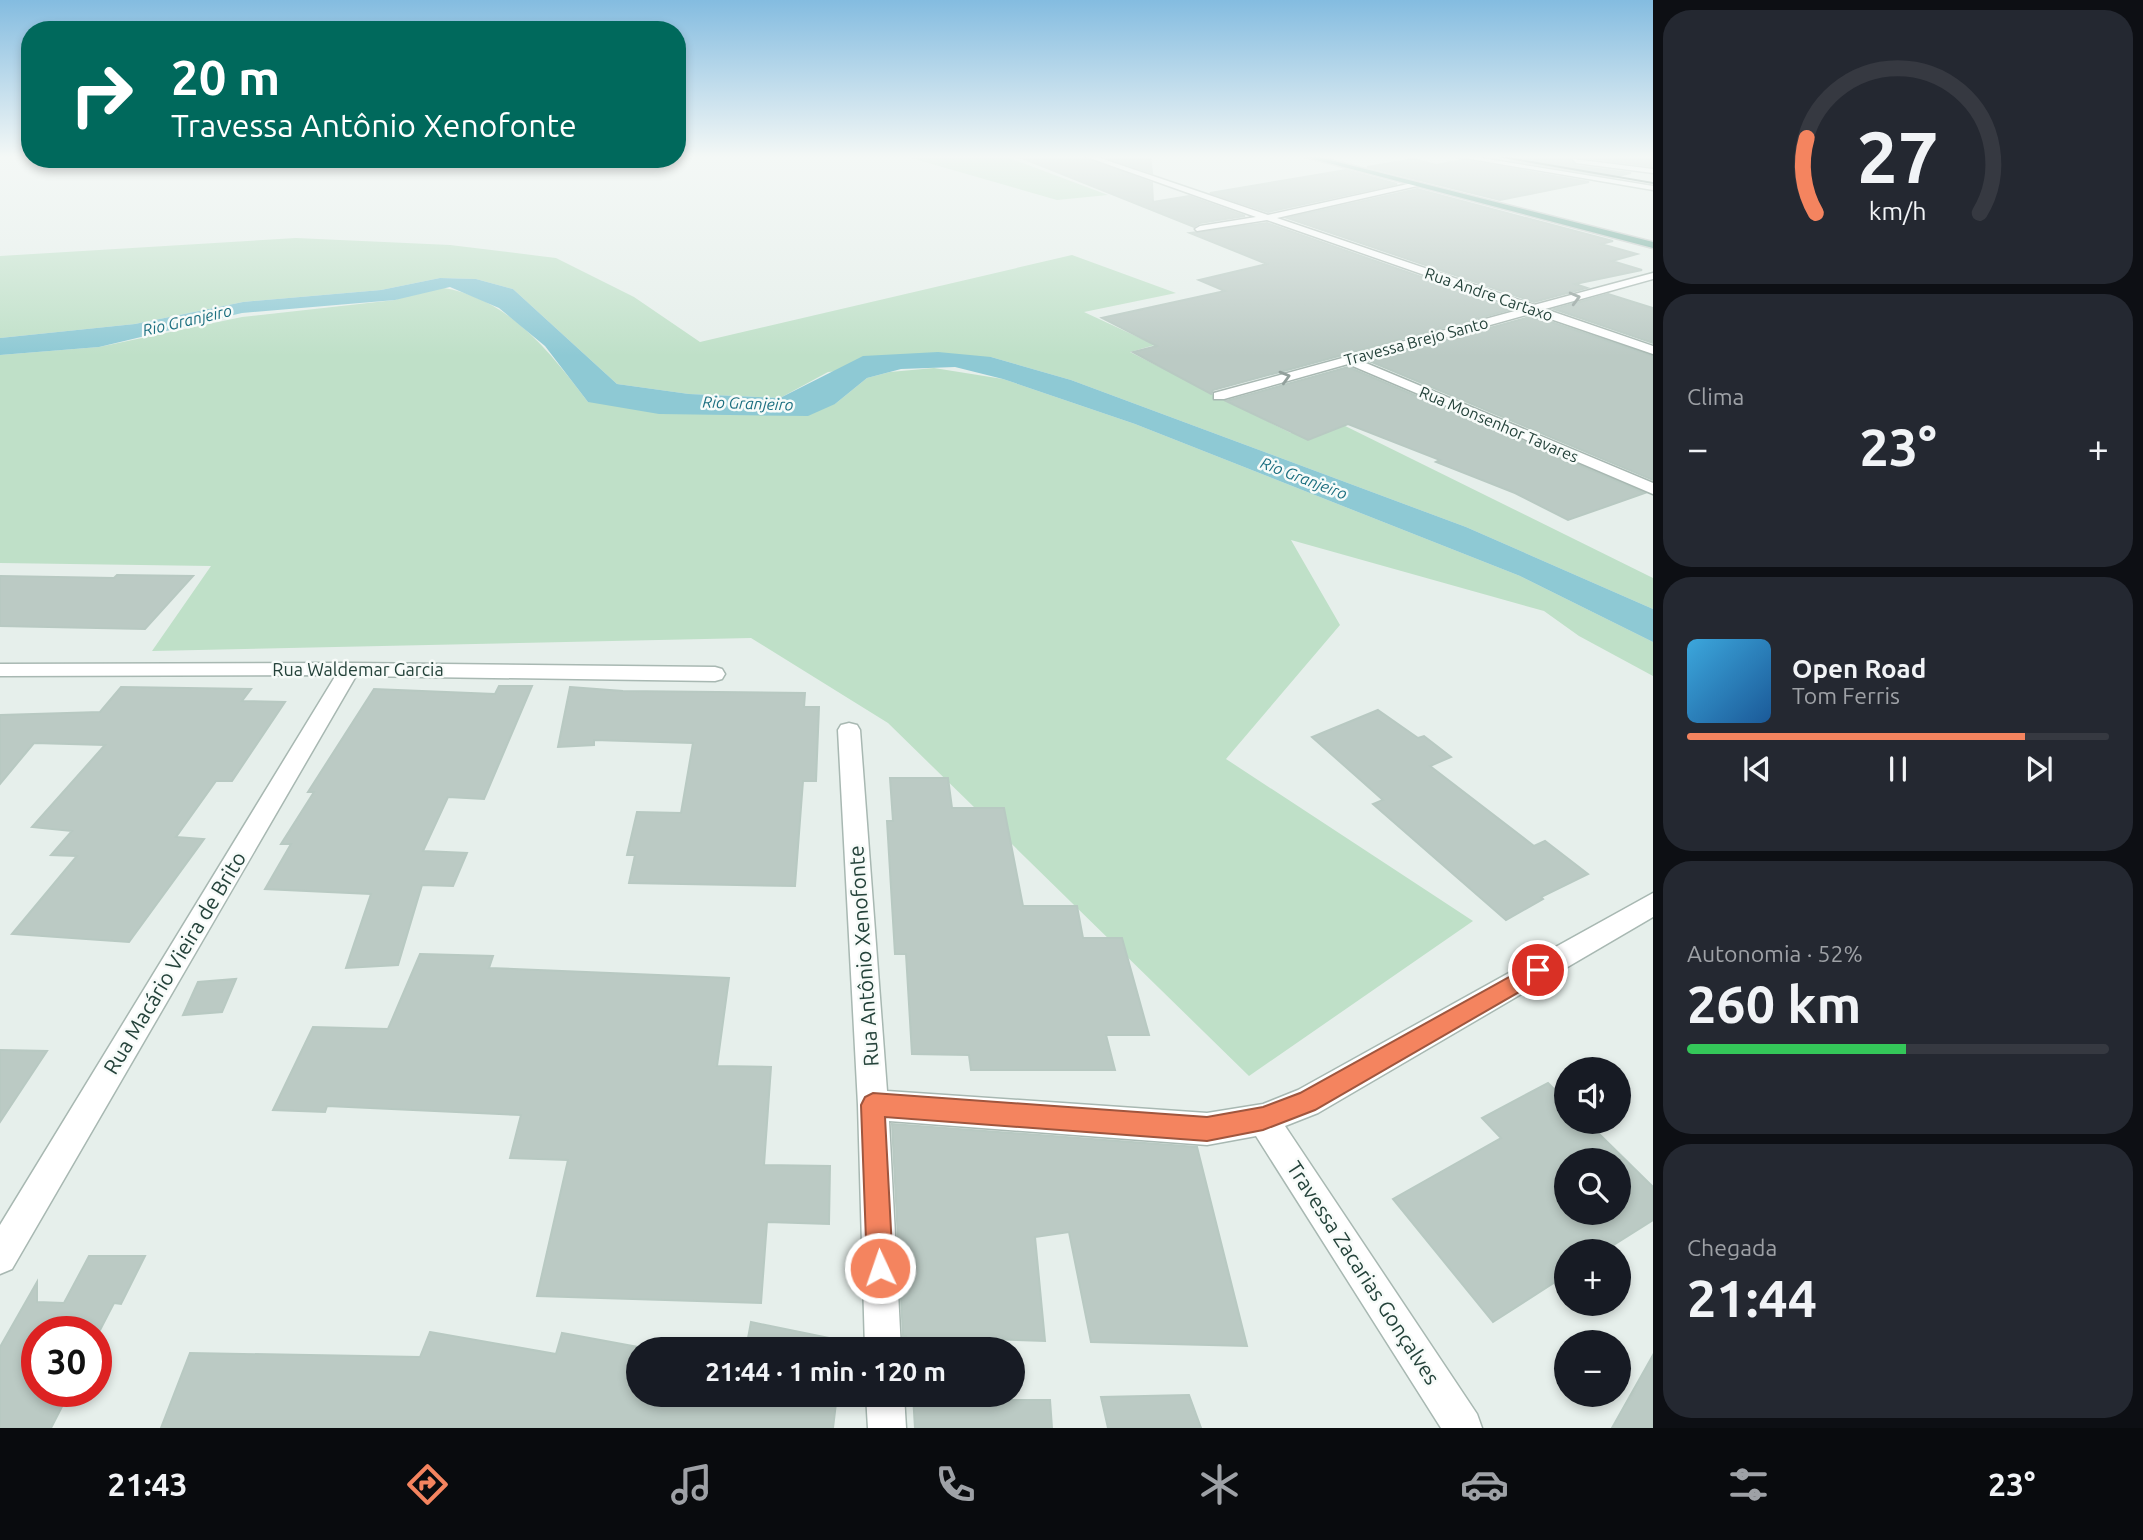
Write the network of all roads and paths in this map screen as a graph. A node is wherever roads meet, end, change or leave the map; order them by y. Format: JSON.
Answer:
{"nodes":[{"id":1,"x":1238,"y":223,"type":"edge"},
{"id":2,"x":1279,"y":223,"type":"edge"},
{"id":3,"x":1565,"y":223,"type":"edge"},
{"id":4,"x":1200,"y":229,"type":"dead end"},
{"id":5,"x":1653,"y":245,"type":"edge"},
{"id":6,"x":1653,"y":276,"type":"edge"},
{"id":7,"x":1534,"y":310,"type":"junction"},
{"id":8,"x":1653,"y":350,"type":"edge"},
{"id":9,"x":1346,"y":359,"type":"junction"},
{"id":10,"x":1219,"y":396,"type":"dead end"},
{"id":11,"x":1653,"y":489,"type":"edge"},
{"id":12,"x":350,"y":669,"type":"junction"},
{"id":13,"x":0,"y":670,"type":"edge"},
{"id":14,"x":715,"y":674,"type":"dead end"},
{"id":15,"x":849,"y":730,"type":"dead end"},
{"id":16,"x":1653,"y":904,"type":"edge"},
{"id":17,"x":873,"y":1105,"type":"junction"},
{"id":18,"x":1263,"y":1119,"type":"junction"},
{"id":19,"x":0,"y":1257,"type":"edge"},
{"id":20,"x":883,"y":1337,"type":"edge"},
{"id":21,"x":886,"y":1407,"type":"edge"},
{"id":22,"x":887,"y":1428,"type":"edge"},
{"id":23,"x":1463,"y":1428,"type":"edge"}],
"edges":[{"from":1,"to":4,"type":"street"},
{"from":2,"to":7,"type":"street","name":"Rua Andre Cartaxo"},
{"from":3,"to":5,"type":"main road"},
{"from":7,"to":6,"type":"street","name":"Travessa Brejo Santo","one_way":true},
{"from":7,"to":8,"type":"street","name":"Rua Andre Cartaxo"},
{"from":7,"to":9,"type":"street","name":"Travessa Brejo Santo"},
{"from":10,"to":9,"type":"street","name":"Travessa Brejo Santo","one_way":true},
{"from":9,"to":11,"type":"street","name":"Rua Monsenhor Tavares"},
{"from":12,"to":13,"type":"street","name":"Rua Waldemar Garcia"},
{"from":12,"to":14,"type":"street","name":"Rua Waldemar Garcia"},
{"from":12,"to":19,"type":"street","name":"Rua Macário Vieira de Brito"},
{"from":15,"to":17,"type":"street","name":"Rua Antônio Xenofonte"},
{"from":16,"to":18,"type":"street"},
{"from":17,"to":18,"type":"street"},
{"from":17,"to":20,"type":"street","name":"Rua Antônio Xenofonte"},
{"from":18,"to":23,"type":"street","name":"Travessa Zacarias Gonçalves"},
{"from":21,"to":22,"type":"street"}]}
